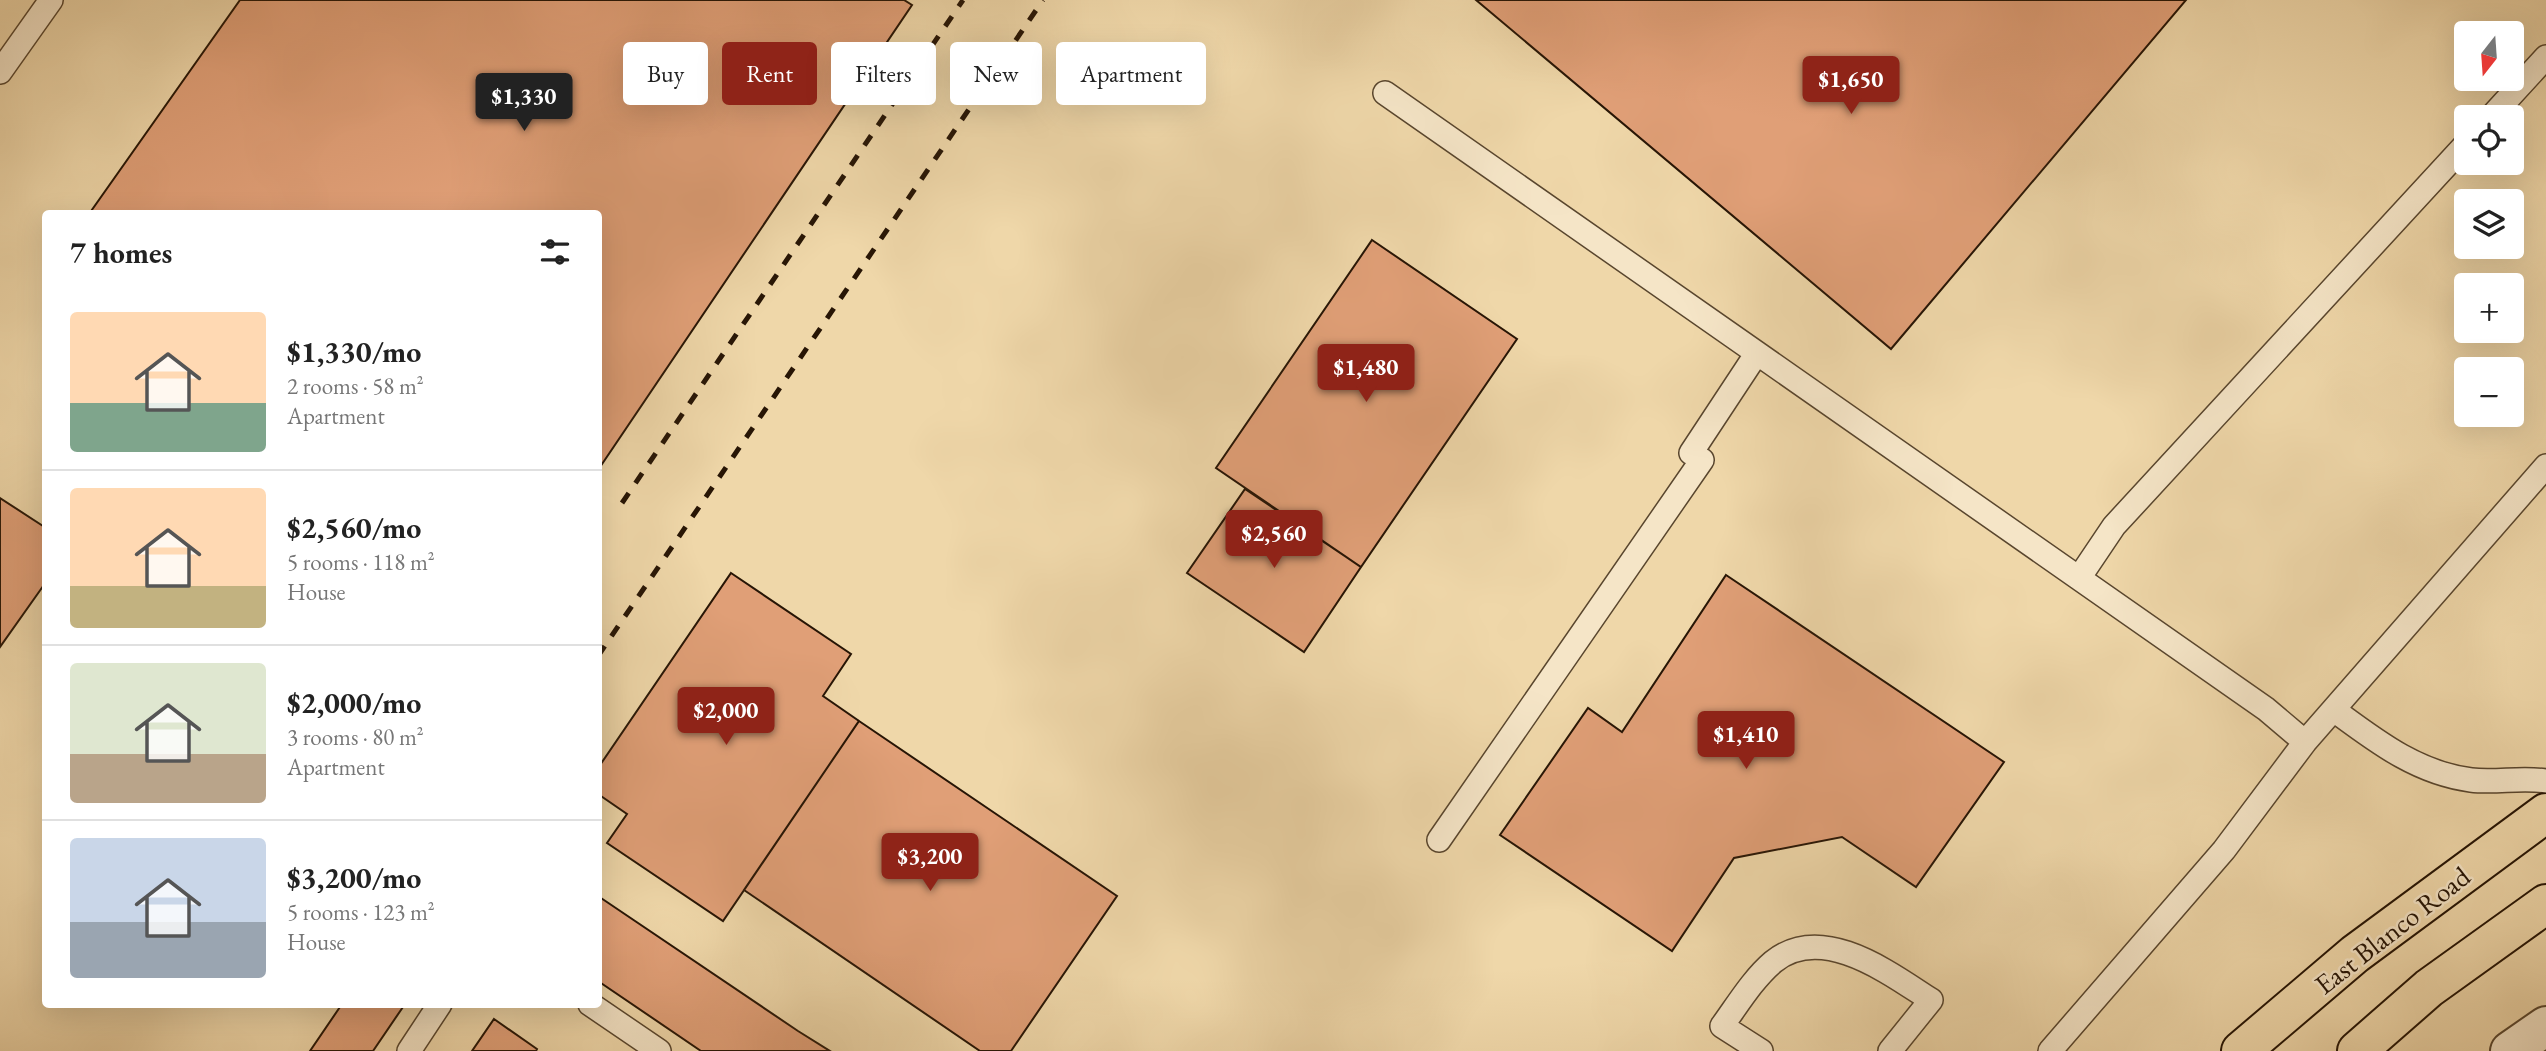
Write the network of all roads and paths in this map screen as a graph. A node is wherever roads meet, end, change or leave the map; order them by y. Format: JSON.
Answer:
{"nodes":[{"id":1,"x":51,"y":0,"type":"edge"},
{"id":2,"x":2546,"y":57,"type":"edge"},
{"id":3,"x":0,"y":72,"type":"edge"},
{"id":4,"x":1385,"y":93,"type":"dead end"},
{"id":5,"x":2502,"y":105,"type":"edge"},
{"id":6,"x":2454,"y":157,"type":"edge"},
{"id":7,"x":1757,"y":353,"type":"junction"},
{"id":8,"x":2546,"y":466,"type":"edge"},
{"id":9,"x":2079,"y":578,"type":"junction"},
{"id":10,"x":2334,"y":710,"type":"junction"},
{"id":11,"x":2305,"y":742,"type":"junction"},
{"id":12,"x":2546,"y":781,"type":"edge"},
{"id":13,"x":2546,"y":813,"type":"edge"},
{"id":14,"x":1439,"y":840,"type":"dead end"},
{"id":15,"x":2546,"y":904,"type":"edge"},
{"id":16,"x":437,"y":1008,"type":"edge"},
{"id":17,"x":595,"y":1008,"type":"edge"},
{"id":18,"x":2546,"y":1026,"type":"edge"},
{"id":19,"x":651,"y":1049,"type":"edge"},
{"id":20,"x":409,"y":1051,"type":"edge"},
{"id":21,"x":1761,"y":1051,"type":"edge"},
{"id":22,"x":1890,"y":1051,"type":"edge"},
{"id":23,"x":2050,"y":1051,"type":"edge"},
{"id":24,"x":2241,"y":1051,"type":"edge"},
{"id":25,"x":2357,"y":1051,"type":"edge"},
{"id":26,"x":2510,"y":1051,"type":"edge"}],
"edges":[{"from":1,"to":3,"type":"lane"},
{"from":2,"to":5,"type":"lane"},
{"from":4,"to":7,"type":"lane"},
{"from":6,"to":9,"type":"lane"},
{"from":7,"to":9,"type":"lane"},
{"from":7,"to":14,"type":"lane"},
{"from":8,"to":10,"type":"lane"},
{"from":9,"to":11,"type":"lane"},
{"from":10,"to":11,"type":"lane"},
{"from":10,"to":12,"type":"lane"},
{"from":11,"to":23,"type":"lane"},
{"from":13,"to":24,"type":"highway","name":"East Blanco Road"},
{"from":15,"to":25,"type":"highway"},
{"from":16,"to":20,"type":"lane"},
{"from":17,"to":19,"type":"lane"},
{"from":18,"to":26,"type":"street"},
{"from":21,"to":22,"type":"lane"}]}
